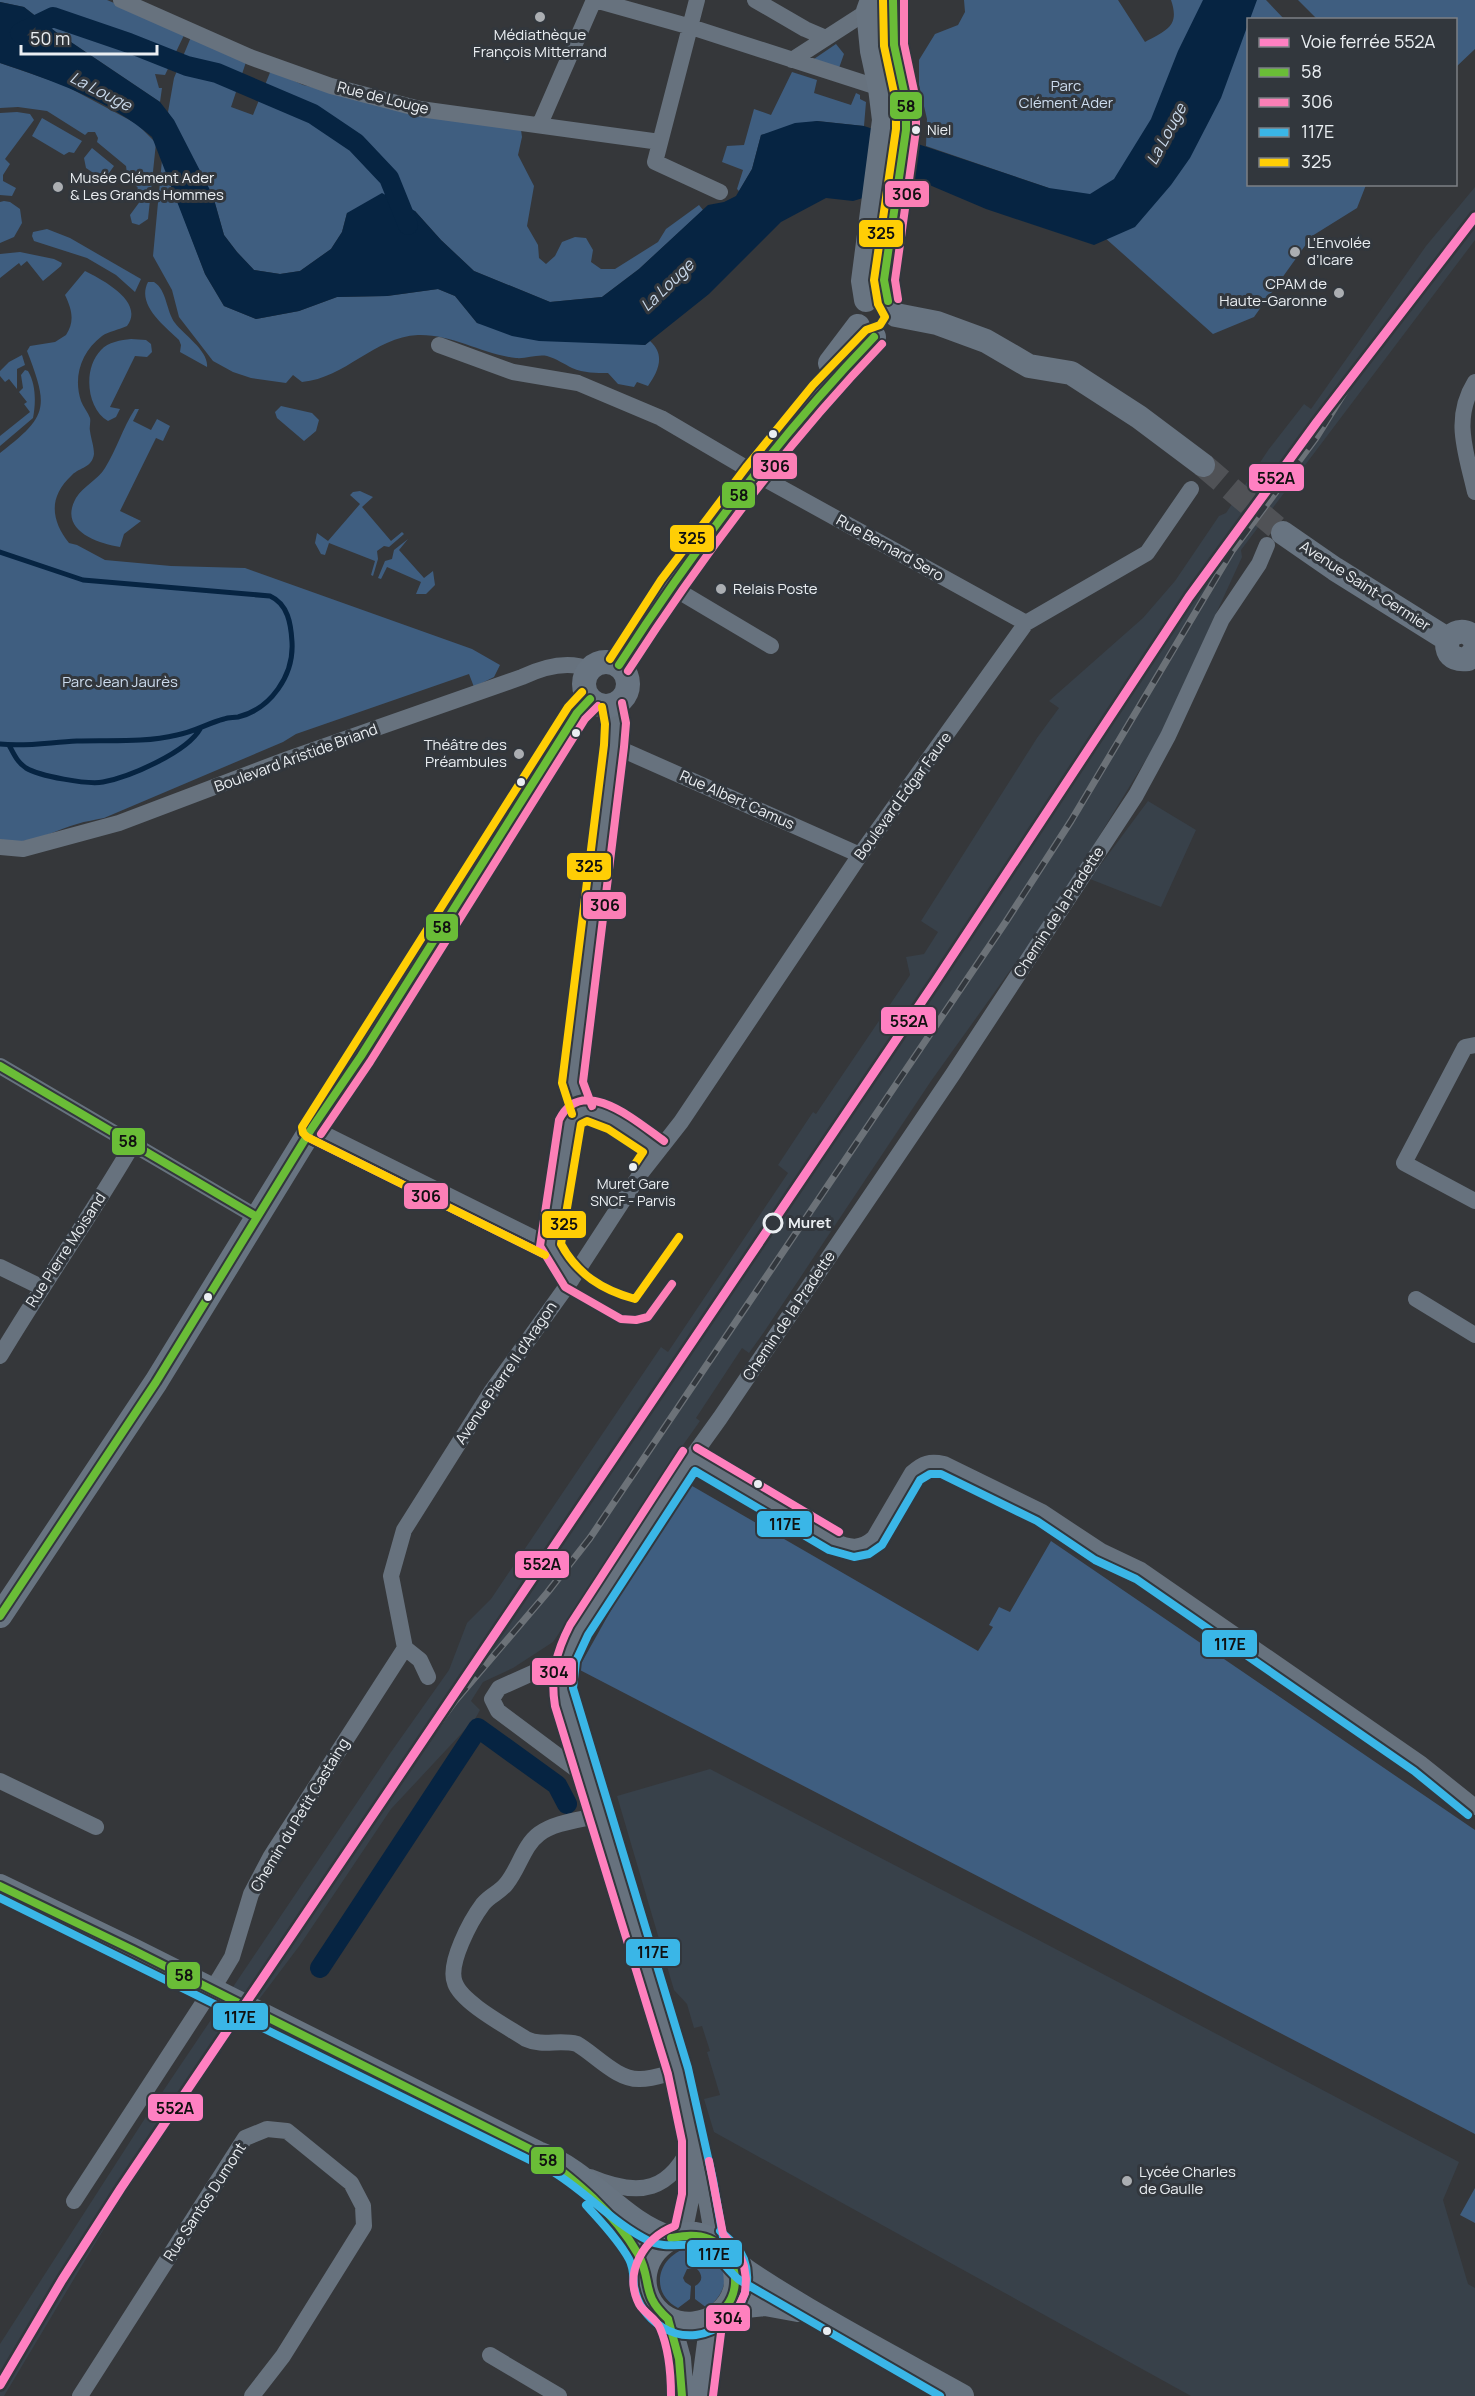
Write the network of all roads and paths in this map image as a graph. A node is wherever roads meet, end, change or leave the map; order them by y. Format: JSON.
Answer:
{"nodes":[{"id":1,"x":121,"y":0,"type":"edge"},
{"id":2,"x":595,"y":0,"type":"edge"},
{"id":3,"x":697,"y":0,"type":"edge"},
{"id":4,"x":755,"y":0,"type":"edge"},
{"id":5,"x":882,"y":2,"type":"edge"},
{"id":6,"x":691,"y":27,"type":"junction"},
{"id":7,"x":826,"y":38,"type":"junction"},
{"id":8,"x":792,"y":60,"type":"junction"},
{"id":9,"x":880,"y":88,"type":"junction"},
{"id":10,"x":540,"y":124,"type":"junction"},
{"id":11,"x":660,"y":142,"type":"junction"},
{"id":12,"x":720,"y":192,"type":"dead end"},
{"id":13,"x":882,"y":228,"type":"junction"},
{"id":14,"x":883,"y":305,"type":"junction"},
{"id":15,"x":866,"y":332,"type":"junction"},
{"id":16,"x":439,"y":345,"type":"dead end"},
{"id":17,"x":1475,"y":382,"type":"edge"},
{"id":18,"x":1203,"y":465,"type":"tunnel mouth"},
{"id":19,"x":755,"y":473,"type":"junction"},
{"id":20,"x":1191,"y":489,"type":"dead end"},
{"id":21,"x":1475,"y":492,"type":"edge"},
{"id":22,"x":1275,"y":539,"type":"joint"},
{"id":23,"x":670,"y":586,"type":"junction"},
{"id":24,"x":1026,"y":623,"type":"junction"},
{"id":25,"x":1470,"y":641,"type":"edge"},
{"id":26,"x":771,"y":646,"type":"dead end"},
{"id":27,"x":619,"y":665,"type":"junction"},
{"id":28,"x":589,"y":669,"type":"junction"},
{"id":29,"x":601,"y":702,"type":"junction"},
{"id":30,"x":614,"y":746,"type":"junction"},
{"id":31,"x":0,"y":847,"type":"edge"},
{"id":32,"x":860,"y":855,"type":"junction"},
{"id":33,"x":1475,"y":1045,"type":"edge"},
{"id":34,"x":0,"y":1066,"type":"edge"},
{"id":35,"x":582,"y":1110,"type":"junction"},
{"id":36,"x":312,"y":1128,"type":"junction"},
{"id":37,"x":133,"y":1144,"type":"junction"},
{"id":38,"x":658,"y":1150,"type":"junction"},
{"id":39,"x":1475,"y":1201,"type":"edge"},
{"id":40,"x":257,"y":1217,"type":"junction"},
{"id":41,"x":550,"y":1246,"type":"junction"},
{"id":42,"x":0,"y":1267,"type":"edge"},
{"id":43,"x":572,"y":1279,"type":"junction"},
{"id":44,"x":41,"y":1287,"type":"junction"},
{"id":45,"x":1416,"y":1299,"type":"dead end"},
{"id":46,"x":1475,"y":1335,"type":"edge"},
{"id":47,"x":0,"y":1356,"type":"edge"},
{"id":48,"x":692,"y":1457,"type":"junction"},
{"id":49,"x":1,"y":1614,"type":"edge"},
{"id":50,"x":405,"y":1648,"type":"junction"},
{"id":51,"x":566,"y":1658,"type":"junction"},
{"id":52,"x":428,"y":1677,"type":"dead end"},
{"id":53,"x":589,"y":1779,"type":"junction"},
{"id":54,"x":0,"y":1781,"type":"edge"},
{"id":55,"x":1475,"y":1807,"type":"edge"},
{"id":56,"x":600,"y":1815,"type":"junction"},
{"id":57,"x":96,"y":1827,"type":"dead end"},
{"id":58,"x":0,"y":1886,"type":"edge"},
{"id":59,"x":678,"y":2071,"type":"junction"},
{"id":60,"x":693,"y":2140,"type":"junction"},
{"id":61,"x":538,"y":2153,"type":"junction"},
{"id":62,"x":574,"y":2170,"type":"junction"},
{"id":63,"x":74,"y":2201,"type":"dead end"},
{"id":64,"x":678,"y":2236,"type":"junction"},
{"id":65,"x":713,"y":2240,"type":"junction"},
{"id":66,"x":734,"y":2263,"type":"junction"},
{"id":67,"x":645,"y":2270,"type":"junction"},
{"id":68,"x":719,"y":2314,"type":"junction"},
{"id":69,"x":668,"y":2319,"type":"junction"},
{"id":70,"x":834,"y":2325,"type":"junction"},
{"id":71,"x":490,"y":2355,"type":"dead end"},
{"id":72,"x":255,"y":2395,"type":"edge"},
{"id":73,"x":80,"y":2396,"type":"edge"},
{"id":74,"x":559,"y":2396,"type":"edge"},
{"id":75,"x":682,"y":2396,"type":"edge"},
{"id":76,"x":702,"y":2396,"type":"edge"},
{"id":77,"x":962,"y":2396,"type":"edge"}],
"edges":[{"from":1,"to":10,"type":"street","name":"Rue de Louge"},
{"from":2,"to":6,"type":"street"},
{"from":2,"to":10,"type":"street"},
{"from":3,"to":6,"type":"street"},
{"from":4,"to":7,"type":"street"},
{"from":5,"to":7,"type":"street"},
{"from":5,"to":9,"type":"main road"},
{"from":5,"to":13,"type":"main road"},
{"from":6,"to":8,"type":"street"},
{"from":6,"to":11,"type":"street"},
{"from":7,"to":8,"type":"street"},
{"from":8,"to":9,"type":"street"},
{"from":9,"to":13,"type":"main road"},
{"from":10,"to":11,"type":"street","name":"Rue de Louge"},
{"from":11,"to":12,"type":"street"},
{"from":13,"to":14,"type":"main road"},
{"from":14,"to":15,"type":"main road"},
{"from":14,"to":15,"type":"main road"},
{"from":14,"to":18,"type":"main road"},
{"from":15,"to":19,"type":"main road"},
{"from":16,"to":19,"type":"street","name":"Rue Bernard Sero"},
{"from":17,"to":21,"type":"street"},
{"from":19,"to":23,"type":"main road"},
{"from":19,"to":24,"type":"street","name":"Rue Bernard Sero"},
{"from":20,"to":24,"type":"street","name":"Boulevard Edgar Faure"},
{"from":22,"to":25,"type":"main road","name":"Avenue Saint-Germier"},
{"from":22,"to":48,"type":"street","name":"Chemin de la Pradette"},
{"from":23,"to":26,"type":"street"},
{"from":23,"to":27,"type":"main road"},
{"from":24,"to":32,"type":"street","name":"Boulevard Edgar Faure"},
{"from":27,"to":28,"type":"main road"},
{"from":27,"to":29,"type":"main road"},
{"from":28,"to":29,"type":"main road"},
{"from":28,"to":31,"type":"street","name":"Boulevard Aristide Briand"},
{"from":29,"to":30,"type":"street"},
{"from":29,"to":36,"type":"main road"},
{"from":30,"to":32,"type":"street","name":"Rue Albert Camus"},
{"from":30,"to":35,"type":"street"},
{"from":32,"to":38,"type":"street","name":"Boulevard Edgar Faure"},
{"from":33,"to":39,"type":"street"},
{"from":34,"to":37,"type":"street"},
{"from":35,"to":38,"type":"street"},
{"from":35,"to":41,"type":"street"},
{"from":36,"to":40,"type":"main road"},
{"from":36,"to":41,"type":"street"},
{"from":37,"to":40,"type":"street"},
{"from":37,"to":44,"type":"street","name":"Rue Pierre Moisand"},
{"from":38,"to":43,"type":"street","name":"Boulevard Edgar Faure"},
{"from":40,"to":49,"type":"main road"},
{"from":41,"to":43,"type":"street"},
{"from":42,"to":44,"type":"street"},
{"from":43,"to":50,"type":"street","name":"Avenue Pierre II d'Aragon"},
{"from":44,"to":47,"type":"street","name":"Rue Pierre Moisand"},
{"from":45,"to":46,"type":"street"},
{"from":48,"to":51,"type":"street","name":"Chemin de la Pradette"},
{"from":48,"to":55,"type":"street"},
{"from":50,"to":52,"type":"street"},
{"from":50,"to":63,"type":"street","name":"Chemin du Petit Castaing"},
{"from":51,"to":53,"type":"street","name":"Chemin de la Pradette"},
{"from":51,"to":53,"type":"street"},
{"from":53,"to":56,"type":"street","name":"Chemin de la Pradette"},
{"from":54,"to":57,"type":"street"},
{"from":56,"to":59,"type":"street","name":"Chemin de la Pradette"},
{"from":56,"to":59,"type":"street"},
{"from":58,"to":61,"type":"main road"},
{"from":59,"to":60,"type":"street","name":"Chemin de la Pradette"},
{"from":60,"to":62,"type":"street"},
{"from":60,"to":64,"type":"street","name":"Chemin de la Pradette"},
{"from":60,"to":65,"type":"street","name":"Chemin de la Pradette"},
{"from":61,"to":62,"type":"main road"},
{"from":61,"to":67,"type":"main road"},
{"from":62,"to":64,"type":"main road"},
{"from":64,"to":65,"type":"main road"},
{"from":64,"to":67,"type":"main road"},
{"from":65,"to":66,"type":"main road"},
{"from":66,"to":68,"type":"main road"},
{"from":66,"to":70,"type":"main road"},
{"from":67,"to":69,"type":"main road"},
{"from":68,"to":69,"type":"main road"},
{"from":68,"to":70,"type":"main road"},
{"from":68,"to":76,"type":"main road"},
{"from":69,"to":75,"type":"main road"},
{"from":70,"to":77,"type":"main road"},
{"from":71,"to":74,"type":"street"},
{"from":72,"to":73,"type":"street","name":"Rue Santos Dumont"}]}
